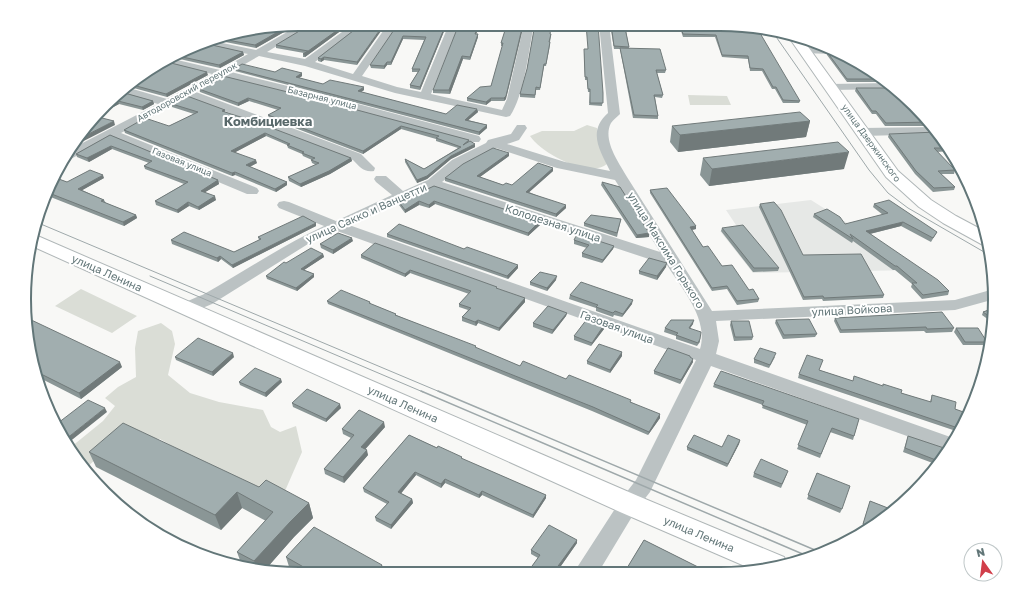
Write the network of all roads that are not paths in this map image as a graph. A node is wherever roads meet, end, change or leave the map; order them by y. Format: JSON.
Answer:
{"nodes":[{"id":1,"x":295,"y":31,"type":"edge"},
{"id":2,"x":350,"y":31,"type":"edge"},
{"id":3,"x":388,"y":31,"type":"edge"},
{"id":4,"x":451,"y":31,"type":"edge"},
{"id":5,"x":528,"y":31,"type":"edge"},
{"id":6,"x":605,"y":31,"type":"edge"},
{"id":7,"x":799,"y":43,"type":"edge"},
{"id":8,"x":218,"y":44,"type":"edge"},
{"id":9,"x":805,"y":51,"type":"junction"},
{"id":10,"x":823,"y":51,"type":"edge"},
{"id":11,"x":256,"y":53,"type":"junction"},
{"id":12,"x":174,"y":62,"type":"edge"},
{"id":13,"x":308,"y":62,"type":"junction"},
{"id":14,"x":221,"y":73,"type":"junction"},
{"id":15,"x":356,"y":77,"type":"junction"},
{"id":16,"x":883,"y":86,"type":"edge"},
{"id":17,"x":831,"y":87,"type":"junction"},
{"id":18,"x":129,"y":92,"type":"edge"},
{"id":19,"x":187,"y":93,"type":"junction"},
{"id":20,"x":425,"y":96,"type":"junction"},
{"id":21,"x":168,"y":103,"type":"junction"},
{"id":22,"x":521,"y":128,"type":"dead end"},
{"id":23,"x":929,"y":131,"type":"edge"},
{"id":24,"x":863,"y":132,"type":"junction"},
{"id":25,"x":111,"y":133,"type":"junction"},
{"id":26,"x":475,"y":139,"type":"dead end"},
{"id":27,"x":82,"y":141,"type":"edge"},
{"id":28,"x":91,"y":144,"type":"junction"},
{"id":29,"x":493,"y":144,"type":"junction"},
{"id":30,"x":75,"y":152,"type":"edge"},
{"id":31,"x":369,"y":168,"type":"dead end"},
{"id":32,"x":620,"y":177,"type":"junction"},
{"id":33,"x":381,"y":179,"type":"dead end"},
{"id":34,"x":433,"y":183,"type":"junction"},
{"id":35,"x":252,"y":190,"type":"dead end"},
{"id":36,"x":401,"y":196,"type":"junction"},
{"id":37,"x":284,"y":205,"type":"dead end"},
{"id":38,"x":334,"y":225,"type":"junction"},
{"id":39,"x":981,"y":237,"type":"edge"},
{"id":40,"x":37,"y":241,"type":"edge"},
{"id":41,"x":674,"y":262,"type":"junction"},
{"id":42,"x":988,"y":296,"type":"edge"},
{"id":43,"x":187,"y":308,"type":"junction"},
{"id":44,"x":707,"y":316,"type":"junction"},
{"id":45,"x":706,"y":358,"type":"junction"},
{"id":46,"x":946,"y":443,"type":"edge"},
{"id":47,"x":629,"y":504,"type":"junction"},
{"id":48,"x":767,"y":563,"type":"edge"},
{"id":49,"x":590,"y":567,"type":"edge"}],
"edges":[{"from":1,"to":11,"type":"street","name":"Автодоровский переулок"},
{"from":2,"to":13,"type":"street"},
{"from":3,"to":15,"type":"street"},
{"from":4,"to":20,"type":"street"},
{"from":5,"to":20,"type":"street"},
{"from":6,"to":32,"type":"street","name":"улица Максима Горького"},
{"from":7,"to":9,"type":"main road","name":"улица Дзержинского"},
{"from":8,"to":11,"type":"street"},
{"from":9,"to":10,"type":"street"},
{"from":9,"to":17,"type":"main road","name":"улица Дзержинского"},
{"from":11,"to":13,"type":"street"},
{"from":11,"to":14,"type":"street","name":"Автодоровский переулок"},
{"from":12,"to":14,"type":"street","name":"Базарная улица"},
{"from":13,"to":15,"type":"street"},
{"from":14,"to":19,"type":"street","name":"Автодоровский переулок"},
{"from":14,"to":26,"type":"street","name":"Базарная улица"},
{"from":15,"to":20,"type":"street"},
{"from":16,"to":17,"type":"street"},
{"from":17,"to":24,"type":"main road","name":"улица Дзержинского"},
{"from":18,"to":21,"type":"street"},
{"from":19,"to":21,"type":"street","name":"Автодоровский переулок"},
{"from":19,"to":31,"type":"street"},
{"from":21,"to":25,"type":"street","name":"Автодоровский переулок"},
{"from":22,"to":29,"type":"street","name":"улица Сакко и Ванцетти"},
{"from":23,"to":24,"type":"street"},
{"from":24,"to":39,"type":"main road","name":"улица Дзержинского"},
{"from":25,"to":28,"type":"street","name":"Автодоровский переулок"},
{"from":25,"to":35,"type":"street","name":"Газовая улица"},
{"from":27,"to":28,"type":"street"},
{"from":28,"to":30,"type":"street","name":"Автодоровский переулок"},
{"from":29,"to":32,"type":"street"},
{"from":29,"to":34,"type":"street","name":"улица Сакко и Ванцетти"},
{"from":32,"to":41,"type":"street","name":"улица Максима Горького"},
{"from":33,"to":36,"type":"street"},
{"from":34,"to":36,"type":"street","name":"улица Сакко и Ванцетти"},
{"from":34,"to":41,"type":"street","name":"Колодезная улица"},
{"from":36,"to":38,"type":"street","name":"улица Сакко и Ванцетти"},
{"from":37,"to":38,"type":"street","name":"Газовая улица"},
{"from":38,"to":43,"type":"street","name":"улица Сакко и Ванцетти"},
{"from":38,"to":45,"type":"street","name":"Газовая улица"},
{"from":40,"to":43,"type":"main road","name":"улица Ленина"},
{"from":41,"to":44,"type":"street","name":"улица Максима Горького"},
{"from":42,"to":44,"type":"street","name":"улица Войкова"},
{"from":43,"to":47,"type":"main road","name":"улица Ленина"},
{"from":44,"to":45,"type":"street","name":"улица Максима Горького"},
{"from":45,"to":46,"type":"street","name":"Газовая улица"},
{"from":45,"to":47,"type":"street","name":"улица Максима Горького"},
{"from":47,"to":48,"type":"main road","name":"улица Ленина"},
{"from":47,"to":49,"type":"street","name":"улица Максима Горького"}]}
